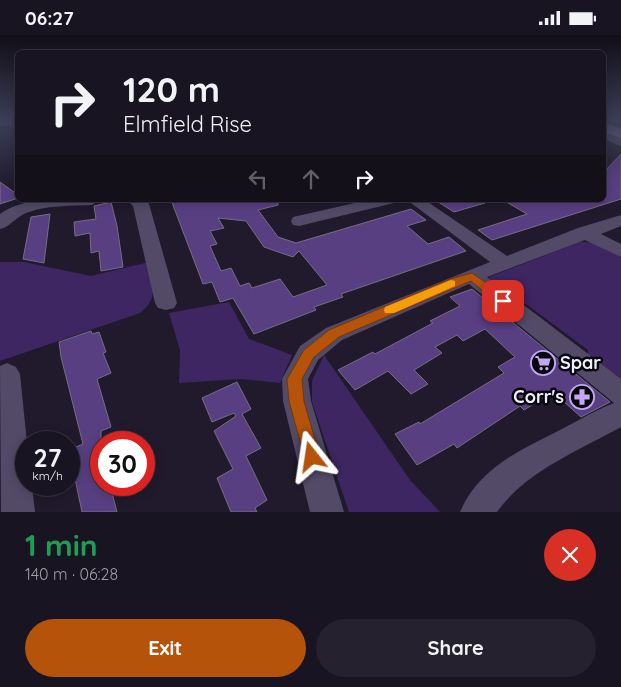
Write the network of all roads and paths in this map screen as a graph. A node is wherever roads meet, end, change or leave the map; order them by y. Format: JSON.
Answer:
{"nodes":[{"id":1,"x":75,"y":202,"type":"edge"},
{"id":2,"x":139,"y":202,"type":"edge"},
{"id":3,"x":367,"y":202,"type":"edge"},
{"id":4,"x":418,"y":202,"type":"edge"},
{"id":5,"x":621,"y":219,"type":"edge"},
{"id":6,"x":299,"y":221,"type":"dead end"},
{"id":7,"x":0,"y":223,"type":"edge"},
{"id":8,"x":584,"y":232,"type":"junction"},
{"id":9,"x":621,"y":251,"type":"edge"},
{"id":10,"x":505,"y":263,"type":"junction"},
{"id":11,"x":472,"y":277,"type":"junction"},
{"id":12,"x":166,"y":303,"type":"dead end"},
{"id":13,"x":7,"y":374,"type":"dead end"},
{"id":14,"x":621,"y":394,"type":"edge"},
{"id":15,"x":621,"y":413,"type":"edge"},
{"id":16,"x":18,"y":512,"type":"edge"},
{"id":17,"x":328,"y":512,"type":"edge"},
{"id":18,"x":477,"y":512,"type":"edge"}],
"edges":[{"from":1,"to":7,"type":"street"},
{"from":2,"to":12,"type":"street"},
{"from":3,"to":6,"type":"street"},
{"from":4,"to":10,"type":"street"},
{"from":5,"to":8,"type":"street"},
{"from":8,"to":9,"type":"street"},
{"from":8,"to":10,"type":"street"},
{"from":10,"to":11,"type":"street"},
{"from":11,"to":14,"type":"street"},
{"from":11,"to":17,"type":"street"},
{"from":13,"to":16,"type":"street"},
{"from":15,"to":18,"type":"street"}]}
